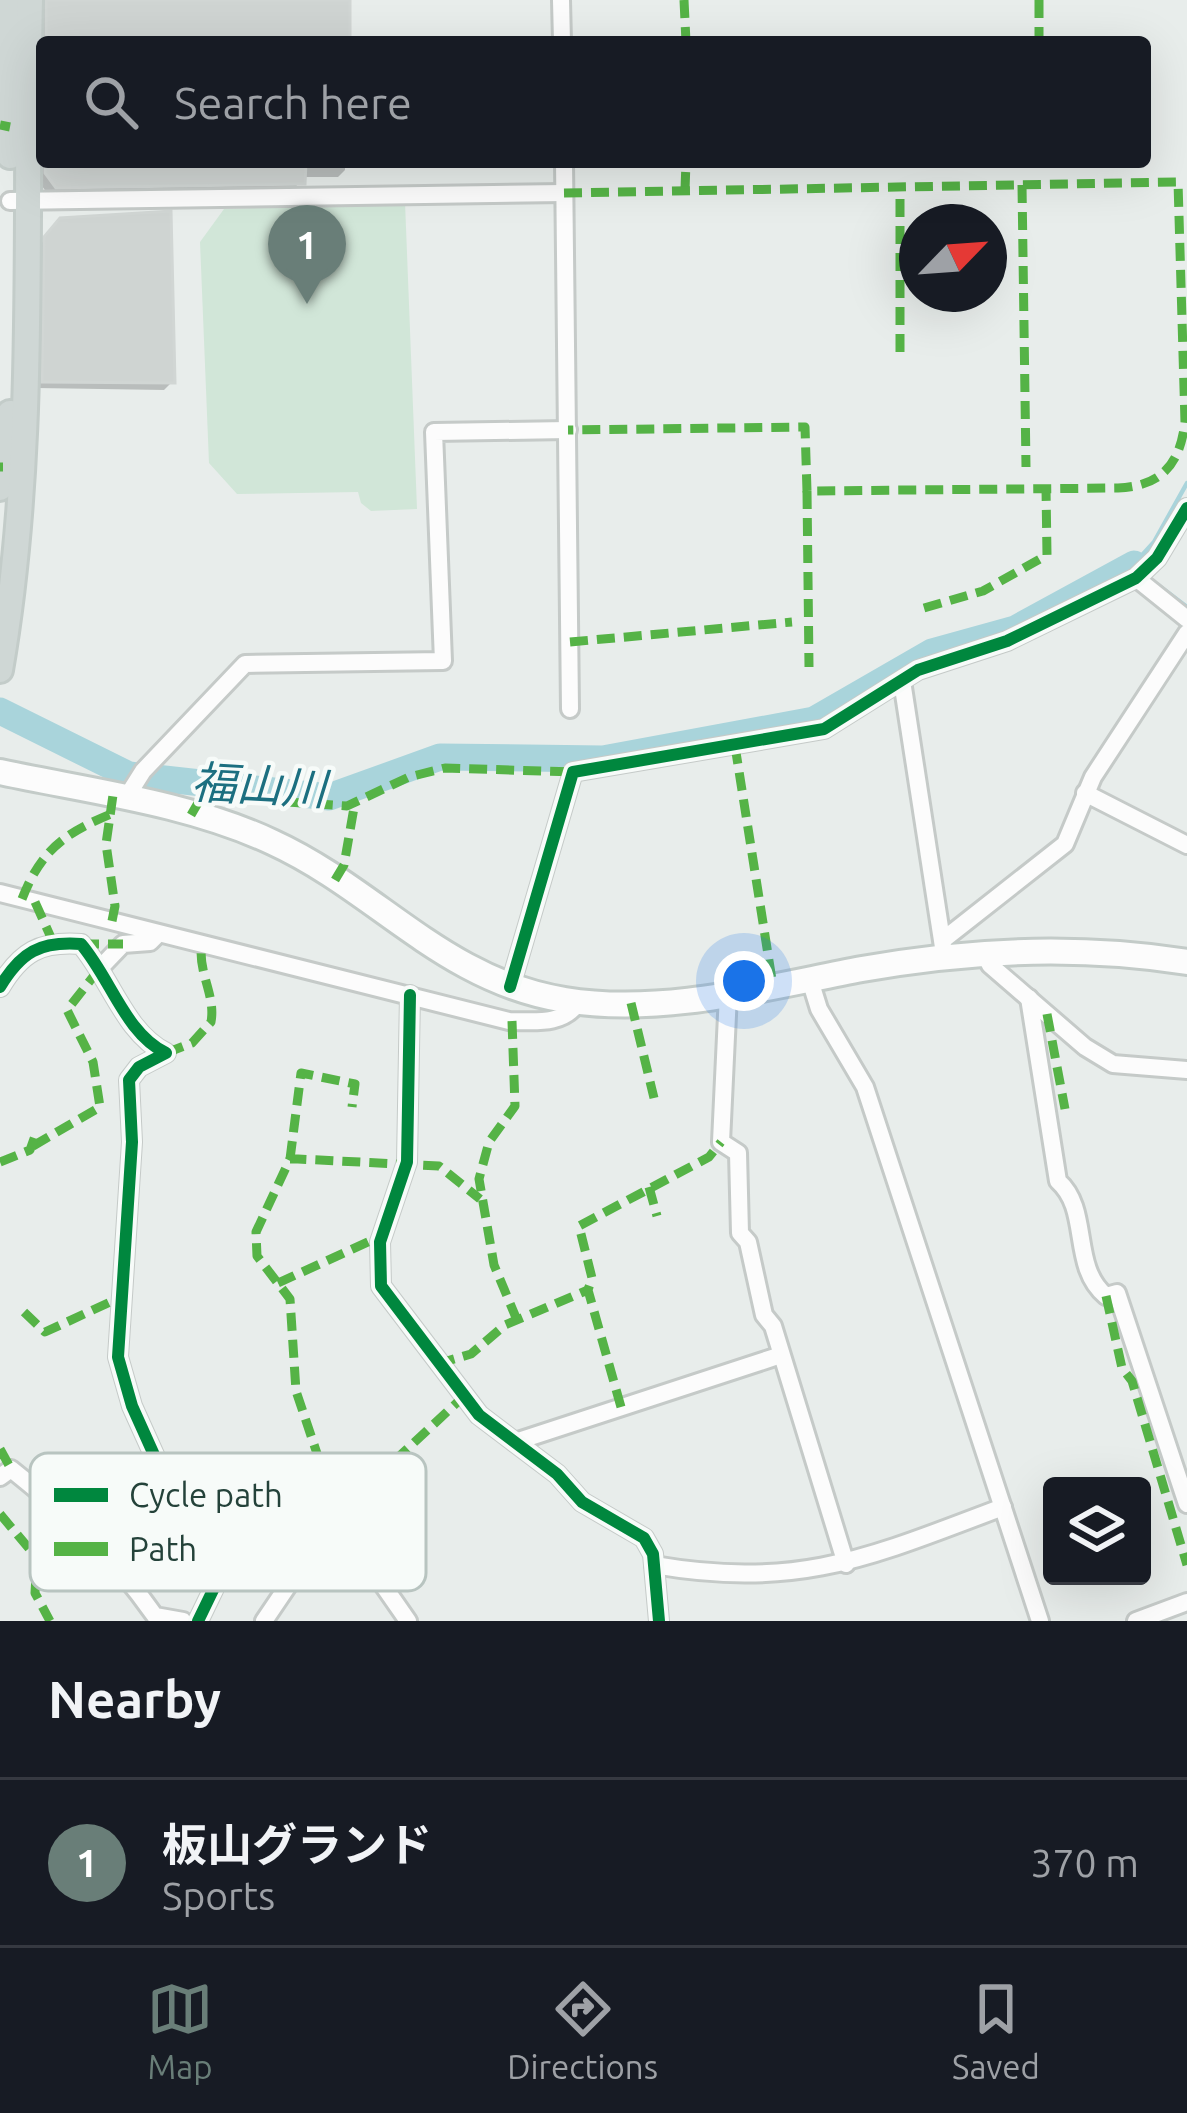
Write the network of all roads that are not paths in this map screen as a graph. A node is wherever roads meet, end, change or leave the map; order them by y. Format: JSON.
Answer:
{"nodes":[{"id":1,"x":9,"y":0,"type":"edge"},
{"id":2,"x":30,"y":0,"type":"edge"},
{"id":3,"x":561,"y":0,"type":"edge"},
{"id":4,"x":562,"y":36,"type":"edge"},
{"id":5,"x":564,"y":168,"type":"edge"},
{"id":6,"x":564,"y":193,"type":"junction"},
{"id":7,"x":17,"y":201,"type":"junction"},
{"id":8,"x":568,"y":430,"type":"junction"},
{"id":9,"x":0,"y":488,"type":"edge"},
{"id":10,"x":1187,"y":508,"type":"edge"},
{"id":11,"x":1136,"y":578,"type":"junction"},
{"id":12,"x":1187,"y":619,"type":"edge"},
{"id":13,"x":1187,"y":633,"type":"edge"},
{"id":14,"x":0,"y":670,"type":"edge"},
{"id":15,"x":902,"y":682,"type":"junction"},
{"id":16,"x":570,"y":709,"type":"dead end"},
{"id":17,"x":0,"y":772,"type":"edge"},
{"id":18,"x":135,"y":784,"type":"junction"},
{"id":19,"x":1085,"y":793,"type":"junction"},
{"id":20,"x":1187,"y":845,"type":"edge"},
{"id":21,"x":0,"y":893,"type":"edge"},
{"id":22,"x":158,"y":934,"type":"junction"},
{"id":23,"x":944,"y":949,"type":"junction"},
{"id":24,"x":986,"y":955,"type":"junction"},
{"id":25,"x":1187,"y":962,"type":"edge"},
{"id":26,"x":100,"y":968,"type":"junction"},
{"id":27,"x":810,"y":980,"type":"junction"},
{"id":28,"x":510,"y":986,"type":"junction"},
{"id":29,"x":0,"y":987,"type":"edge"},
{"id":30,"x":728,"y":994,"type":"junction"},
{"id":31,"x":410,"y":995,"type":"junction"},
{"id":32,"x":1029,"y":998,"type":"junction"},
{"id":33,"x":579,"y":1002,"type":"junction"},
{"id":34,"x":1187,"y":1070,"type":"edge"},
{"id":35,"x":778,"y":1356,"type":"junction"},
{"id":36,"x":515,"y":1442,"type":"junction"},
{"id":37,"x":153,"y":1453,"type":"edge"},
{"id":38,"x":0,"y":1477,"type":"edge"},
{"id":39,"x":30,"y":1485,"type":"edge"},
{"id":40,"x":1187,"y":1504,"type":"edge"},
{"id":41,"x":1003,"y":1507,"type":"junction"},
{"id":42,"x":846,"y":1564,"type":"junction"},
{"id":43,"x":654,"y":1565,"type":"junction"},
{"id":44,"x":137,"y":1591,"type":"edge"},
{"id":45,"x":213,"y":1591,"type":"edge"},
{"id":46,"x":284,"y":1591,"type":"edge"},
{"id":47,"x":387,"y":1591,"type":"edge"},
{"id":48,"x":1187,"y":1602,"type":"edge"},
{"id":49,"x":183,"y":1621,"type":"edge"},
{"id":50,"x":198,"y":1621,"type":"edge"},
{"id":51,"x":264,"y":1621,"type":"edge"},
{"id":52,"x":408,"y":1621,"type":"edge"},
{"id":53,"x":659,"y":1621,"type":"edge"},
{"id":54,"x":1040,"y":1621,"type":"edge"},
{"id":55,"x":1136,"y":1621,"type":"edge"}],
"edges":[{"from":1,"to":7,"type":"main road"},
{"from":2,"to":7,"type":"main road"},
{"from":3,"to":4,"type":"street"},
{"from":5,"to":6,"type":"street"},
{"from":6,"to":7,"type":"street"},
{"from":6,"to":8,"type":"street"},
{"from":7,"to":9,"type":"main road"},
{"from":7,"to":14,"type":"main road"},
{"from":8,"to":16,"type":"street"},
{"from":8,"to":18,"type":"street"},
{"from":10,"to":11,"type":"street"},
{"from":11,"to":12,"type":"street"},
{"from":11,"to":15,"type":"street"},
{"from":13,"to":19,"type":"street"},
{"from":15,"to":23,"type":"street"},
{"from":15,"to":28,"type":"street"},
{"from":17,"to":18,"type":"main road"},
{"from":18,"to":28,"type":"main road"},
{"from":19,"to":20,"type":"street"},
{"from":19,"to":23,"type":"street"},
{"from":21,"to":22,"type":"street"},
{"from":22,"to":26,"type":"street"},
{"from":22,"to":31,"type":"street"},
{"from":23,"to":24,"type":"main road"},
{"from":23,"to":27,"type":"main road"},
{"from":24,"to":25,"type":"main road"},
{"from":24,"to":32,"type":"street"},
{"from":26,"to":29,"type":"street"},
{"from":26,"to":37,"type":"street"},
{"from":27,"to":30,"type":"main road"},
{"from":27,"to":41,"type":"street"},
{"from":28,"to":33,"type":"main road"},
{"from":30,"to":33,"type":"main road"},
{"from":30,"to":35,"type":"street"},
{"from":31,"to":33,"type":"street"},
{"from":31,"to":36,"type":"street"},
{"from":32,"to":34,"type":"street"},
{"from":32,"to":40,"type":"street"},
{"from":35,"to":36,"type":"street"},
{"from":35,"to":42,"type":"street"},
{"from":36,"to":43,"type":"street"},
{"from":38,"to":39,"type":"street"},
{"from":41,"to":42,"type":"street"},
{"from":41,"to":54,"type":"street"},
{"from":42,"to":43,"type":"street"},
{"from":43,"to":53,"type":"street"},
{"from":44,"to":49,"type":"street"},
{"from":45,"to":50,"type":"street"},
{"from":46,"to":51,"type":"street"},
{"from":47,"to":52,"type":"street"},
{"from":48,"to":55,"type":"street"}]}
